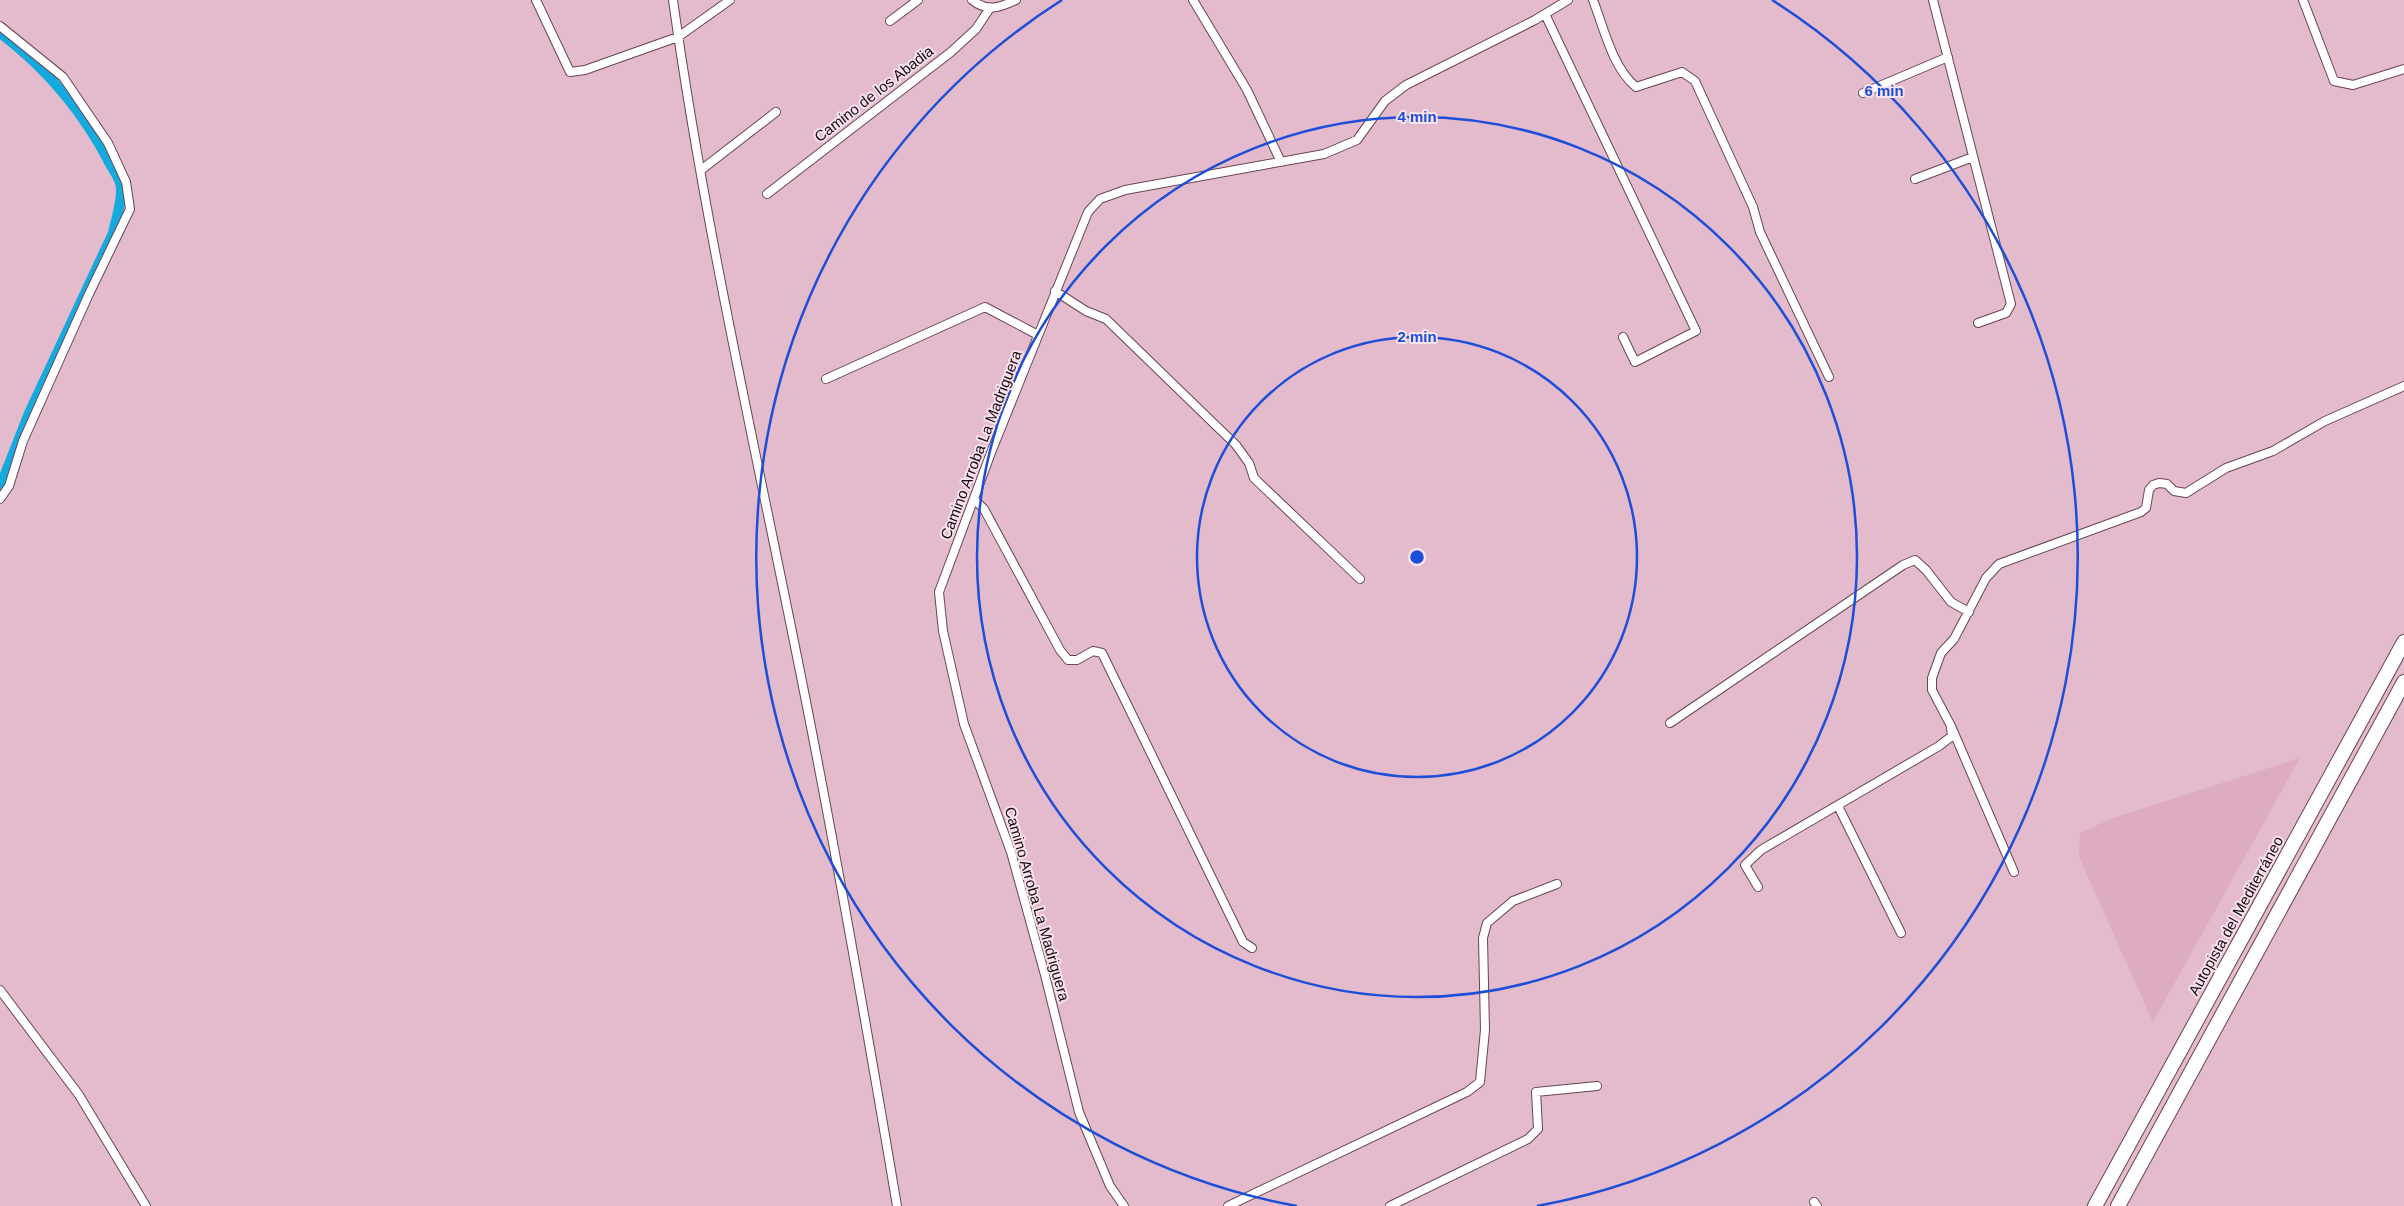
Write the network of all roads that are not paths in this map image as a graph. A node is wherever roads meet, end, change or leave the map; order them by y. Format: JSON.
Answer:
{"nodes":[{"id":1,"x":536,"y":0,"type":"edge"},
{"id":2,"x":673,"y":0,"type":"edge"},
{"id":3,"x":730,"y":0,"type":"edge"},
{"id":4,"x":918,"y":0,"type":"edge"},
{"id":5,"x":972,"y":0,"type":"edge"},
{"id":6,"x":1016,"y":0,"type":"edge"},
{"id":7,"x":1193,"y":0,"type":"edge"},
{"id":8,"x":1568,"y":0,"type":"edge"},
{"id":9,"x":1593,"y":0,"type":"edge"},
{"id":10,"x":1933,"y":0,"type":"edge"},
{"id":11,"x":2303,"y":0,"type":"edge"},
{"id":12,"x":990,"y":8,"type":"junction"},
{"id":13,"x":1545,"y":14,"type":"junction"},
{"id":14,"x":890,"y":21,"type":"dead end"},
{"id":15,"x":0,"y":26,"type":"edge"},
{"id":16,"x":678,"y":37,"type":"junction"},
{"id":17,"x":1948,"y":57,"type":"junction"},
{"id":18,"x":2404,"y":69,"type":"edge"},
{"id":19,"x":1863,"y":93,"type":"dead end"},
{"id":20,"x":776,"y":112,"type":"dead end"},
{"id":21,"x":1973,"y":157,"type":"junction"},
{"id":22,"x":1281,"y":162,"type":"junction"},
{"id":23,"x":701,"y":170,"type":"junction"},
{"id":24,"x":1915,"y":179,"type":"dead end"},
{"id":25,"x":767,"y":194,"type":"dead end"},
{"id":26,"x":1055,"y":291,"type":"junction"},
{"id":27,"x":1978,"y":323,"type":"dead end"},
{"id":28,"x":1038,"y":335,"type":"junction"},
{"id":29,"x":1623,"y":337,"type":"dead end"},
{"id":30,"x":1829,"y":377,"type":"dead end"},
{"id":31,"x":826,"y":378,"type":"dead end"},
{"id":32,"x":2404,"y":386,"type":"edge"},
{"id":33,"x":0,"y":499,"type":"edge"},
{"id":34,"x":974,"y":499,"type":"junction"},
{"id":35,"x":1360,"y":579,"type":"dead end"},
{"id":36,"x":1969,"y":612,"type":"junction"},
{"id":37,"x":2404,"y":642,"type":"edge"},
{"id":38,"x":2404,"y":682,"type":"edge"},
{"id":39,"x":1670,"y":723,"type":"dead end"},
{"id":40,"x":1951,"y":726,"type":"junction"},
{"id":41,"x":1838,"y":806,"type":"junction"},
{"id":42,"x":2014,"y":872,"type":"dead end"},
{"id":43,"x":1557,"y":884,"type":"dead end"},
{"id":44,"x":1758,"y":887,"type":"dead end"},
{"id":45,"x":1901,"y":933,"type":"dead end"},
{"id":46,"x":1252,"y":948,"type":"dead end"},
{"id":47,"x":0,"y":990,"type":"edge"},
{"id":48,"x":1597,"y":1086,"type":"dead end"},
{"id":49,"x":146,"y":1206,"type":"edge"},
{"id":50,"x":897,"y":1206,"type":"edge"},
{"id":51,"x":1124,"y":1206,"type":"edge"},
{"id":52,"x":1228,"y":1206,"type":"edge"},
{"id":53,"x":1390,"y":1206,"type":"edge"},
{"id":54,"x":2096,"y":1206,"type":"edge"},
{"id":55,"x":2118,"y":1206,"type":"edge"}],
"edges":[{"from":1,"to":16,"type":"street"},
{"from":2,"to":16,"type":"street"},
{"from":3,"to":16,"type":"street"},
{"from":4,"to":14,"type":"street"},
{"from":5,"to":12,"type":"street"},
{"from":6,"to":12,"type":"street"},
{"from":7,"to":22,"type":"street"},
{"from":8,"to":13,"type":"street","name":"Camino Arroba La Madriguera"},
{"from":9,"to":30,"type":"street"},
{"from":10,"to":17,"type":"street"},
{"from":11,"to":18,"type":"street"},
{"from":12,"to":25,"type":"street","name":"Camino de los Abadia"},
{"from":13,"to":22,"type":"street","name":"Camino Arroba La Madriguera"},
{"from":13,"to":29,"type":"street"},
{"from":15,"to":33,"type":"street"},
{"from":16,"to":23,"type":"street"},
{"from":17,"to":19,"type":"street"},
{"from":17,"to":21,"type":"street"},
{"from":20,"to":23,"type":"street"},
{"from":21,"to":24,"type":"street"},
{"from":21,"to":27,"type":"street"},
{"from":22,"to":26,"type":"street","name":"Camino Arroba La Madriguera"},
{"from":23,"to":50,"type":"street"},
{"from":26,"to":28,"type":"street","name":"Camino Arroba La Madriguera"},
{"from":26,"to":35,"type":"street"},
{"from":28,"to":31,"type":"street"},
{"from":28,"to":34,"type":"street","name":"Camino Arroba La Madriguera"},
{"from":32,"to":36,"type":"street"},
{"from":34,"to":46,"type":"street"},
{"from":34,"to":51,"type":"street","name":"Camino Arroba La Madriguera"},
{"from":36,"to":39,"type":"street"},
{"from":36,"to":40,"type":"street"},
{"from":37,"to":54,"type":"highway","name":"Autopista del Mediterráneo"},
{"from":38,"to":55,"type":"highway"},
{"from":40,"to":41,"type":"street"},
{"from":40,"to":42,"type":"street"},
{"from":41,"to":44,"type":"street"},
{"from":41,"to":45,"type":"street"},
{"from":43,"to":52,"type":"street"},
{"from":47,"to":49,"type":"street"},
{"from":48,"to":53,"type":"street"}]}
